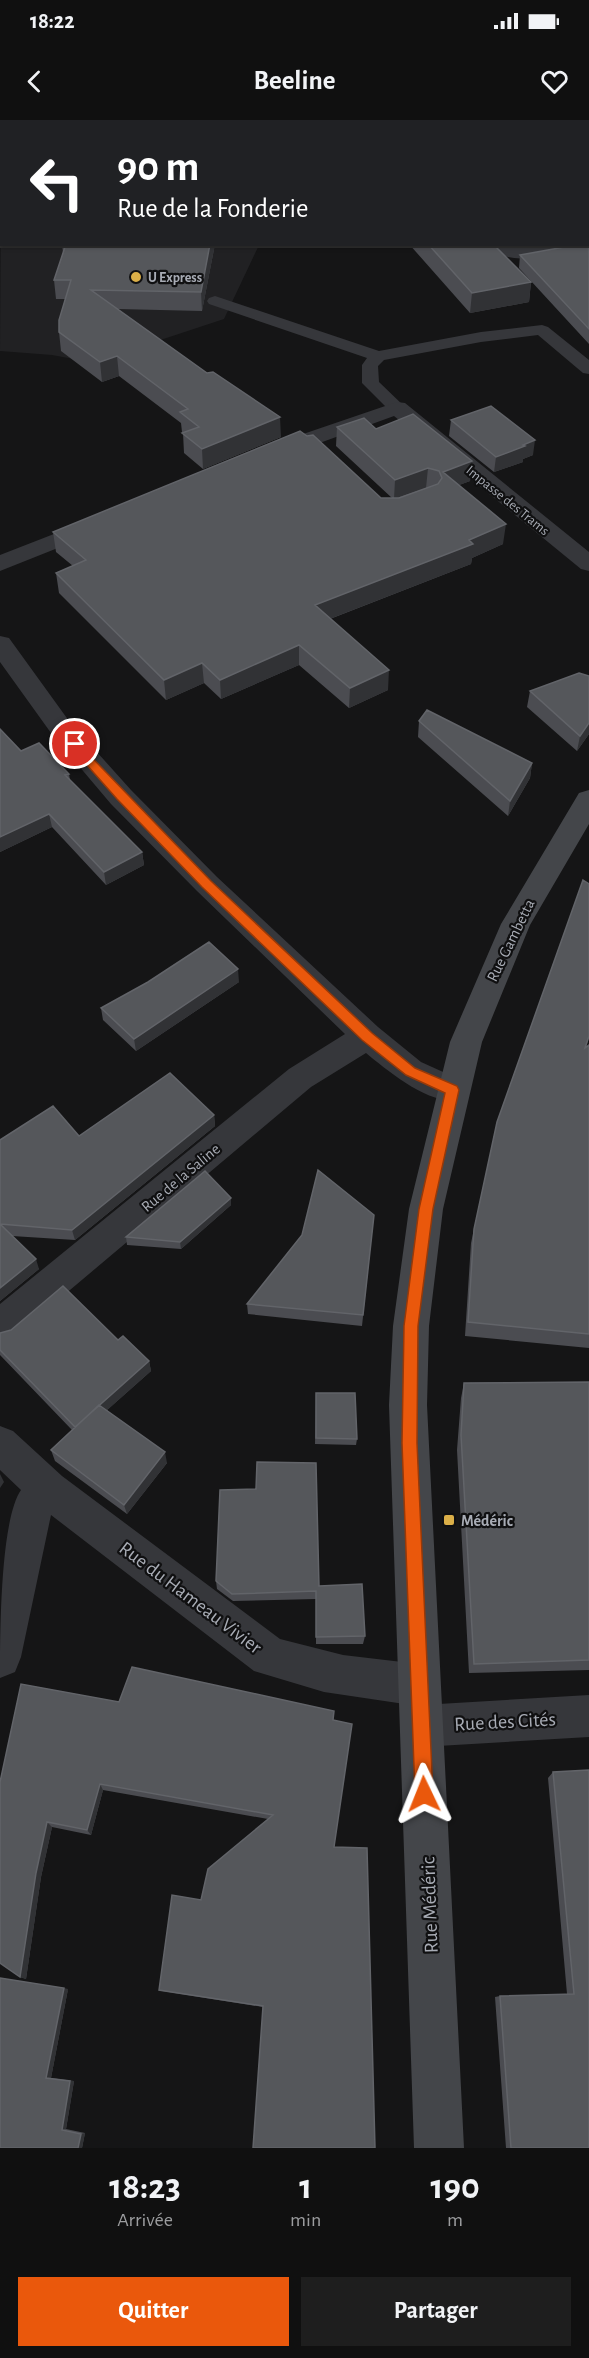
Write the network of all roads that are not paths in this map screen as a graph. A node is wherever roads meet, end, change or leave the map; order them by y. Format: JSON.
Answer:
{"nodes":[{"id":1,"x":499,"y":246,"type":"edge"},
{"id":2,"x":556,"y":246,"type":"edge"},
{"id":3,"x":215,"y":301,"type":"dead end"},
{"id":4,"x":378,"y":356,"type":"junction"},
{"id":5,"x":589,"y":369,"type":"edge"},
{"id":6,"x":397,"y":408,"type":"junction"},
{"id":7,"x":250,"y":461,"type":"edge"},
{"id":8,"x":115,"y":517,"type":"edge"},
{"id":9,"x":0,"y":564,"type":"edge"},
{"id":10,"x":589,"y":564,"type":"edge"},
{"id":11,"x":0,"y":644,"type":"edge"},
{"id":12,"x":589,"y":800,"type":"edge"},
{"id":13,"x":367,"y":1036,"type":"junction"},
{"id":14,"x":452,"y":1090,"type":"junction"},
{"id":15,"x":0,"y":1326,"type":"edge"},
{"id":16,"x":0,"y":1444,"type":"edge"},
{"id":17,"x":48,"y":1489,"type":"junction"},
{"id":18,"x":0,"y":1657,"type":"edge"},
{"id":19,"x":419,"y":1685,"type":"junction"},
{"id":20,"x":589,"y":1716,"type":"edge"},
{"id":21,"x":421,"y":1726,"type":"junction"},
{"id":22,"x":439,"y":2148,"type":"edge"}],
"edges":[{"from":1,"to":2,"type":"street"},
{"from":3,"to":4,"type":"lane"},
{"from":4,"to":5,"type":"lane"},
{"from":4,"to":6,"type":"lane"},
{"from":6,"to":7,"type":"street"},
{"from":6,"to":10,"type":"street","name":"Impasse des Trams"},
{"from":8,"to":9,"type":"street"},
{"from":11,"to":13,"type":"street"},
{"from":12,"to":14,"type":"main road","name":"Rue Gambetta"},
{"from":13,"to":14,"type":"street"},
{"from":13,"to":15,"type":"street","name":"Rue de la Saline"},
{"from":14,"to":19,"type":"main road","name":"Rue Médéric"},
{"from":16,"to":17,"type":"street","name":"Rue du Hameau Vivier"},
{"from":17,"to":18,"type":"street"},
{"from":17,"to":19,"type":"street","name":"Rue du Hameau Vivier"},
{"from":19,"to":21,"type":"main road","name":"Rue Médéric"},
{"from":20,"to":21,"type":"street","name":"Rue des Cités"},
{"from":21,"to":22,"type":"main road","name":"Rue Médéric"}]}
